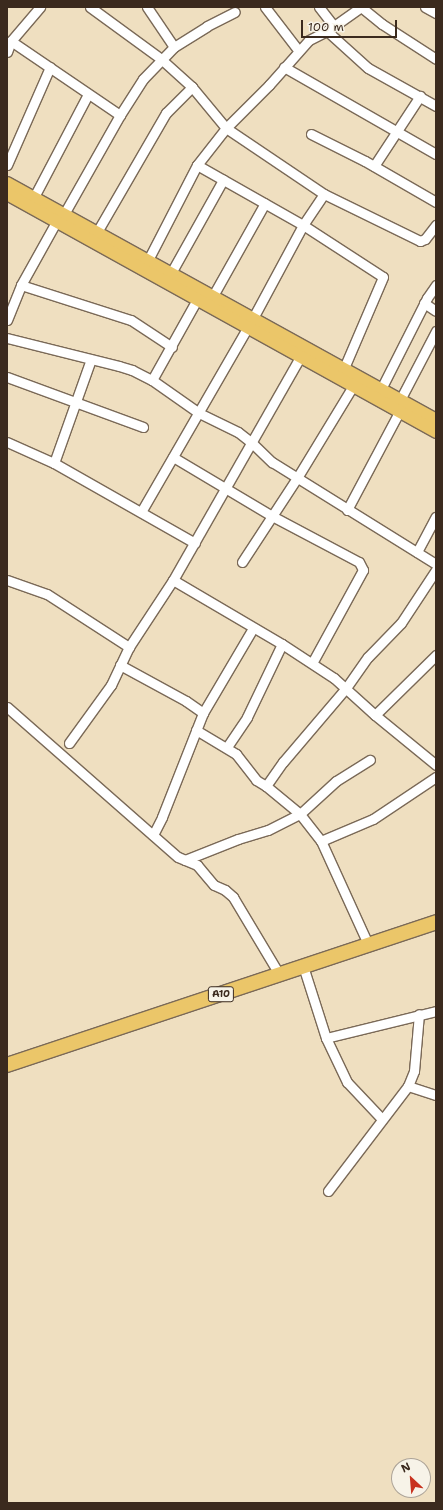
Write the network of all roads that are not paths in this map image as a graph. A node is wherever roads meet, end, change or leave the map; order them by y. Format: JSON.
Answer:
{"nodes":[{"id":1,"x":40,"y":7,"type":"edge"},
{"id":2,"x":90,"y":7,"type":"edge"},
{"id":3,"x":147,"y":7,"type":"edge"},
{"id":4,"x":265,"y":7,"type":"edge"},
{"id":5,"x":319,"y":7,"type":"edge"},
{"id":6,"x":361,"y":7,"type":"edge"},
{"id":7,"x":425,"y":7,"type":"edge"},
{"id":8,"x":235,"y":12,"type":"dead end"},
{"id":9,"x":436,"y":13,"type":"edge"},
{"id":10,"x":330,"y":29,"type":"junction"},
{"id":11,"x":11,"y":41,"type":"junction"},
{"id":12,"x":174,"y":47,"type":"junction"},
{"id":13,"x":298,"y":50,"type":"junction"},
{"id":14,"x":7,"y":52,"type":"edge"},
{"id":15,"x":161,"y":59,"type":"junction"},
{"id":16,"x":436,"y":59,"type":"edge"},
{"id":17,"x":284,"y":67,"type":"junction"},
{"id":18,"x":50,"y":68,"type":"junction"},
{"id":19,"x":192,"y":88,"type":"junction"},
{"id":20,"x":88,"y":94,"type":"junction"},
{"id":21,"x":420,"y":96,"type":"junction"},
{"id":22,"x":436,"y":106,"type":"edge"},
{"id":23,"x":120,"y":115,"type":"junction"},
{"id":24,"x":226,"y":128,"type":"junction"},
{"id":25,"x":396,"y":132,"type":"junction"},
{"id":26,"x":311,"y":134,"type":"dead end"},
{"id":27,"x":436,"y":154,"type":"edge"},
{"id":28,"x":7,"y":164,"type":"edge"},
{"id":29,"x":197,"y":165,"type":"junction"},
{"id":30,"x":374,"y":166,"type":"junction"},
{"id":31,"x":223,"y":180,"type":"junction"},
{"id":32,"x":7,"y":183,"type":"edge"},
{"id":33,"x":7,"y":194,"type":"edge"},
{"id":34,"x":324,"y":194,"type":"junction"},
{"id":35,"x":34,"y":197,"type":"junction"},
{"id":36,"x":436,"y":202,"type":"edge"},
{"id":37,"x":266,"y":204,"type":"junction"},
{"id":38,"x":60,"y":218,"type":"junction"},
{"id":39,"x":304,"y":225,"type":"junction"},
{"id":40,"x":436,"y":225,"type":"edge"},
{"id":41,"x":97,"y":232,"type":"junction"},
{"id":42,"x":148,"y":260,"type":"junction"},
{"id":43,"x":171,"y":272,"type":"junction"},
{"id":44,"x":21,"y":285,"type":"junction"},
{"id":45,"x":436,"y":285,"type":"edge"},
{"id":46,"x":205,"y":298,"type":"junction"},
{"id":47,"x":424,"y":303,"type":"junction"},
{"id":48,"x":436,"y":311,"type":"edge"},
{"id":49,"x":7,"y":320,"type":"edge"},
{"id":50,"x":251,"y":323,"type":"junction"},
{"id":51,"x":436,"y":331,"type":"edge"},
{"id":52,"x":7,"y":338,"type":"edge"},
{"id":53,"x":172,"y":347,"type":"junction"},
{"id":54,"x":300,"y":357,"type":"junction"},
{"id":55,"x":91,"y":359,"type":"junction"},
{"id":56,"x":344,"y":368,"type":"junction"},
{"id":57,"x":7,"y":377,"type":"edge"},
{"id":58,"x":152,"y":380,"type":"junction"},
{"id":59,"x":353,"y":386,"type":"junction"},
{"id":60,"x":381,"y":389,"type":"junction"},
{"id":61,"x":400,"y":400,"type":"junction"},
{"id":62,"x":76,"y":404,"type":"junction"},
{"id":63,"x":399,"y":412,"type":"junction"},
{"id":64,"x":199,"y":413,"type":"junction"},
{"id":65,"x":436,"y":420,"type":"edge"},
{"id":66,"x":143,"y":427,"type":"dead end"},
{"id":67,"x":436,"y":432,"type":"edge"},
{"id":68,"x":7,"y":442,"type":"edge"},
{"id":69,"x":252,"y":443,"type":"junction"},
{"id":70,"x":173,"y":457,"type":"junction"},
{"id":71,"x":54,"y":463,"type":"junction"},
{"id":72,"x":297,"y":478,"type":"junction"},
{"id":73,"x":226,"y":488,"type":"junction"},
{"id":74,"x":347,"y":510,"type":"junction"},
{"id":75,"x":141,"y":512,"type":"junction"},
{"id":76,"x":272,"y":516,"type":"junction"},
{"id":77,"x":436,"y":517,"type":"edge"},
{"id":78,"x":195,"y":543,"type":"junction"},
{"id":79,"x":416,"y":552,"type":"junction"},
{"id":80,"x":242,"y":562,"type":"dead end"},
{"id":81,"x":436,"y":564,"type":"edge"},
{"id":82,"x":436,"y":570,"type":"edge"},
{"id":83,"x":7,"y":580,"type":"edge"},
{"id":84,"x":173,"y":580,"type":"junction"},
{"id":85,"x":253,"y":628,"type":"junction"},
{"id":86,"x":282,"y":644,"type":"junction"},
{"id":87,"x":129,"y":647,"type":"junction"},
{"id":88,"x":436,"y":656,"type":"edge"},
{"id":89,"x":312,"y":663,"type":"junction"},
{"id":90,"x":120,"y":665,"type":"junction"},
{"id":91,"x":346,"y":688,"type":"junction"},
{"id":92,"x":7,"y":707,"type":"edge"},
{"id":93,"x":203,"y":713,"type":"junction"},
{"id":94,"x":374,"y":716,"type":"junction"},
{"id":95,"x":196,"y":730,"type":"junction"},
{"id":96,"x":69,"y":743,"type":"dead end"},
{"id":97,"x":227,"y":747,"type":"junction"},
{"id":98,"x":370,"y":760,"type":"dead end"},
{"id":99,"x":436,"y":765,"type":"edge"},
{"id":100,"x":436,"y":777,"type":"edge"},
{"id":101,"x":266,"y":786,"type":"junction"},
{"id":102,"x":300,"y":814,"type":"junction"},
{"id":103,"x":153,"y":835,"type":"junction"},
{"id":104,"x":322,"y":841,"type":"junction"},
{"id":105,"x":185,"y":860,"type":"junction"},
{"id":106,"x":436,"y":922,"type":"edge"},
{"id":107,"x":368,"y":944,"type":"junction"},
{"id":108,"x":302,"y":966,"type":"junction"},
{"id":109,"x":279,"y":974,"type":"junction"},
{"id":110,"x":436,"y":1011,"type":"edge"},
{"id":111,"x":420,"y":1014,"type":"junction"},
{"id":112,"x":326,"y":1038,"type":"junction"},
{"id":113,"x":7,"y":1065,"type":"edge"},
{"id":114,"x":408,"y":1086,"type":"junction"},
{"id":115,"x":436,"y":1095,"type":"edge"},
{"id":116,"x":382,"y":1119,"type":"junction"},
{"id":117,"x":328,"y":1191,"type":"dead end"}],
"edges":[{"from":1,"to":11,"type":"street"},
{"from":2,"to":15,"type":"street"},
{"from":3,"to":12,"type":"street"},
{"from":4,"to":13,"type":"street"},
{"from":5,"to":10,"type":"street"},
{"from":6,"to":10,"type":"street"},
{"from":6,"to":16,"type":"street"},
{"from":7,"to":9,"type":"street"},
{"from":8,"to":12,"type":"street"},
{"from":10,"to":13,"type":"street"},
{"from":10,"to":21,"type":"street"},
{"from":11,"to":14,"type":"street"},
{"from":11,"to":18,"type":"street"},
{"from":12,"to":15,"type":"street"},
{"from":13,"to":17,"type":"street"},
{"from":15,"to":19,"type":"street"},
{"from":15,"to":23,"type":"street"},
{"from":17,"to":24,"type":"street"},
{"from":17,"to":25,"type":"street"},
{"from":18,"to":20,"type":"street"},
{"from":18,"to":28,"type":"street"},
{"from":19,"to":24,"type":"street"},
{"from":19,"to":41,"type":"street"},
{"from":20,"to":23,"type":"street"},
{"from":20,"to":35,"type":"street"},
{"from":21,"to":22,"type":"street"},
{"from":21,"to":25,"type":"street"},
{"from":23,"to":38,"type":"street"},
{"from":24,"to":29,"type":"street"},
{"from":24,"to":34,"type":"street"},
{"from":25,"to":27,"type":"street"},
{"from":25,"to":30,"type":"street"},
{"from":26,"to":30,"type":"street"},
{"from":29,"to":31,"type":"street"},
{"from":29,"to":42,"type":"street"},
{"from":30,"to":36,"type":"street"},
{"from":31,"to":37,"type":"street"},
{"from":31,"to":43,"type":"street"},
{"from":32,"to":35,"type":"main road"},
{"from":33,"to":38,"type":"main road"},
{"from":34,"to":39,"type":"street"},
{"from":34,"to":40,"type":"street"},
{"from":35,"to":38,"type":"main road"},
{"from":37,"to":39,"type":"street"},
{"from":37,"to":46,"type":"street"},
{"from":38,"to":41,"type":"main road"},
{"from":38,"to":44,"type":"street"},
{"from":38,"to":46,"type":"main road"},
{"from":39,"to":50,"type":"street"},
{"from":39,"to":56,"type":"street"},
{"from":41,"to":42,"type":"main road"},
{"from":42,"to":43,"type":"main road"},
{"from":43,"to":46,"type":"main road"},
{"from":44,"to":49,"type":"street"},
{"from":44,"to":53,"type":"street"},
{"from":45,"to":47,"type":"street"},
{"from":46,"to":50,"type":"main road"},
{"from":46,"to":53,"type":"street"},
{"from":47,"to":48,"type":"street"},
{"from":47,"to":60,"type":"street"},
{"from":50,"to":54,"type":"main road"},
{"from":50,"to":56,"type":"main road"},
{"from":50,"to":64,"type":"street"},
{"from":51,"to":61,"type":"street"},
{"from":52,"to":55,"type":"street"},
{"from":53,"to":58,"type":"street"},
{"from":54,"to":59,"type":"main road"},
{"from":54,"to":69,"type":"street"},
{"from":55,"to":58,"type":"street"},
{"from":55,"to":62,"type":"street"},
{"from":56,"to":60,"type":"main road"},
{"from":57,"to":62,"type":"street"},
{"from":58,"to":64,"type":"street"},
{"from":59,"to":63,"type":"main road"},
{"from":59,"to":72,"type":"street"},
{"from":60,"to":61,"type":"main road"},
{"from":61,"to":65,"type":"main road"},
{"from":62,"to":66,"type":"street"},
{"from":62,"to":71,"type":"street"},
{"from":63,"to":67,"type":"main road"},
{"from":63,"to":74,"type":"street"},
{"from":64,"to":69,"type":"street"},
{"from":64,"to":70,"type":"street"},
{"from":68,"to":71,"type":"street"},
{"from":69,"to":72,"type":"street"},
{"from":69,"to":73,"type":"street"},
{"from":70,"to":73,"type":"street"},
{"from":70,"to":75,"type":"street"},
{"from":71,"to":75,"type":"street"},
{"from":72,"to":74,"type":"street"},
{"from":72,"to":76,"type":"street"},
{"from":73,"to":76,"type":"street"},
{"from":73,"to":78,"type":"street"},
{"from":74,"to":79,"type":"street"},
{"from":75,"to":78,"type":"street"},
{"from":76,"to":80,"type":"street"},
{"from":76,"to":89,"type":"street"},
{"from":77,"to":79,"type":"street"},
{"from":78,"to":84,"type":"street"},
{"from":79,"to":81,"type":"street"},
{"from":82,"to":91,"type":"street"},
{"from":83,"to":87,"type":"street"},
{"from":84,"to":85,"type":"street"},
{"from":84,"to":87,"type":"street"},
{"from":85,"to":86,"type":"street"},
{"from":85,"to":93,"type":"street"},
{"from":86,"to":89,"type":"street"},
{"from":86,"to":97,"type":"street"},
{"from":87,"to":90,"type":"street"},
{"from":88,"to":94,"type":"street"},
{"from":89,"to":91,"type":"street"},
{"from":90,"to":93,"type":"street"},
{"from":90,"to":96,"type":"street"},
{"from":91,"to":94,"type":"street"},
{"from":91,"to":101,"type":"street"},
{"from":92,"to":103,"type":"street"},
{"from":93,"to":95,"type":"street"},
{"from":94,"to":99,"type":"street"},
{"from":95,"to":97,"type":"street"},
{"from":95,"to":103,"type":"street"},
{"from":97,"to":101,"type":"street"},
{"from":98,"to":102,"type":"street"},
{"from":100,"to":104,"type":"street"},
{"from":101,"to":102,"type":"street"},
{"from":102,"to":104,"type":"street"},
{"from":102,"to":105,"type":"street"},
{"from":103,"to":105,"type":"street"},
{"from":104,"to":107,"type":"street"},
{"from":105,"to":109,"type":"street"},
{"from":106,"to":107,"type":"highway","number":"A10"},
{"from":107,"to":108,"type":"highway","number":"A10"},
{"from":108,"to":109,"type":"highway","number":"A10"},
{"from":108,"to":112,"type":"street"},
{"from":109,"to":113,"type":"highway","number":"A10"},
{"from":110,"to":111,"type":"street"},
{"from":111,"to":112,"type":"street"},
{"from":111,"to":114,"type":"street"},
{"from":112,"to":116,"type":"street"},
{"from":114,"to":115,"type":"street"},
{"from":114,"to":116,"type":"street"},
{"from":116,"to":117,"type":"street"}]}
